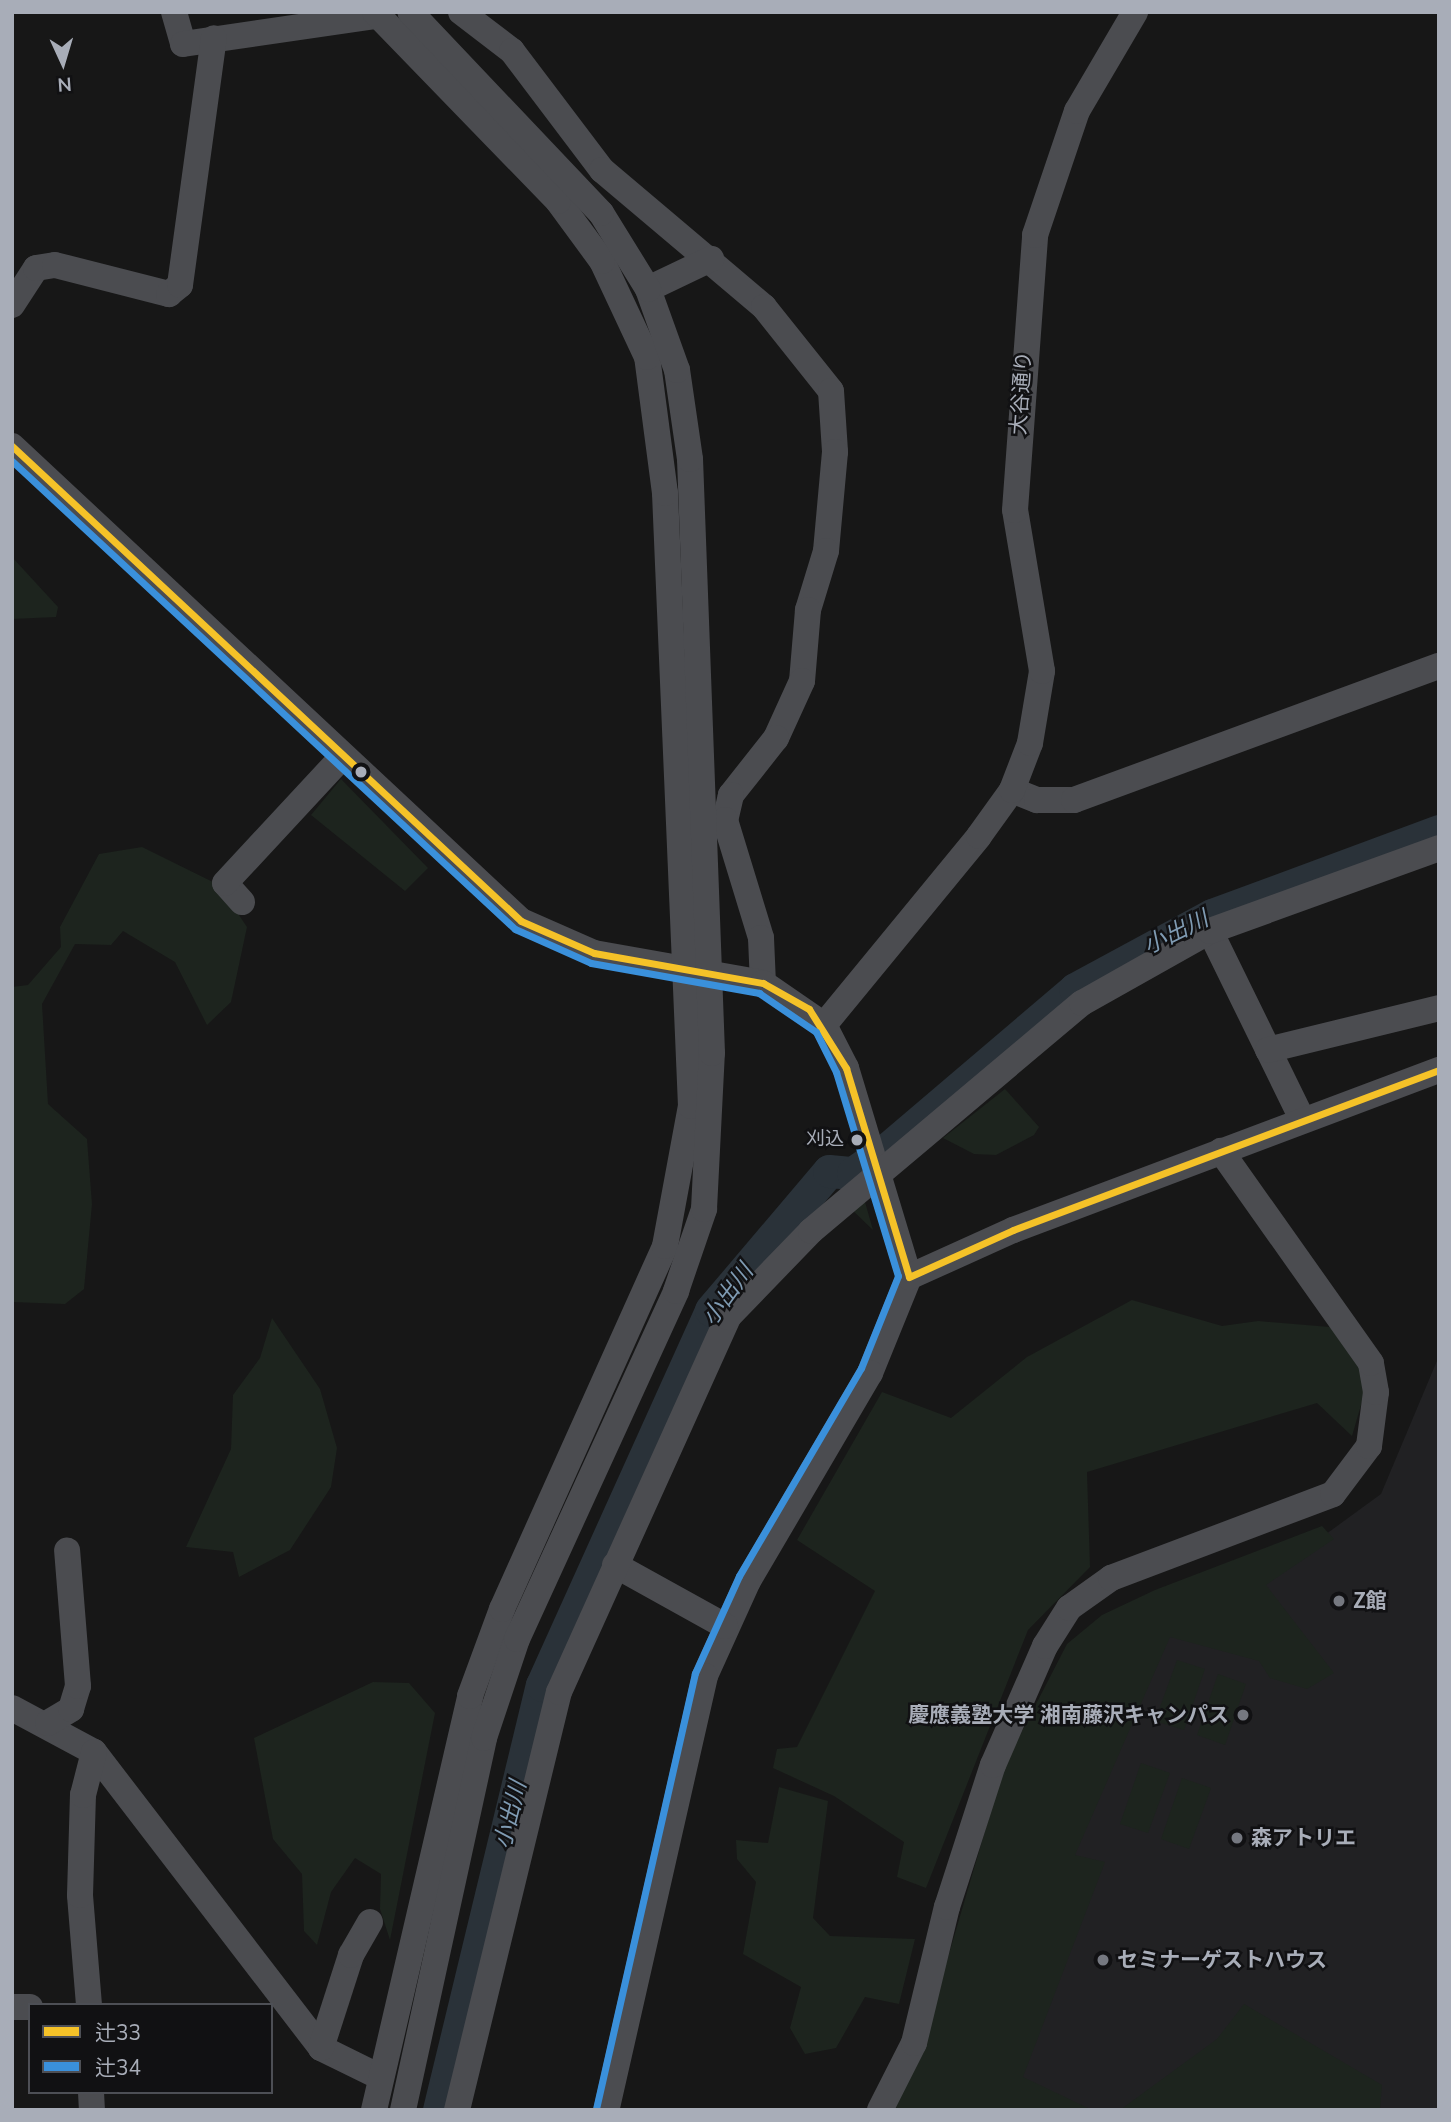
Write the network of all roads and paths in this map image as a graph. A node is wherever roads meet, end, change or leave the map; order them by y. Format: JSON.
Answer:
{"nodes":[{"id":1,"x":174,"y":12,"type":"edge"},
{"id":2,"x":410,"y":12,"type":"edge"},
{"id":3,"x":461,"y":12,"type":"edge"},
{"id":4,"x":1135,"y":12,"type":"edge"},
{"id":5,"x":376,"y":14,"type":"edge"},
{"id":6,"x":214,"y":38,"type":"junction"},
{"id":7,"x":711,"y":259,"type":"junction"},
{"id":8,"x":648,"y":289,"type":"junction"},
{"id":9,"x":12,"y":305,"type":"edge"},
{"id":10,"x":12,"y":446,"type":"edge"},
{"id":11,"x":1439,"y":666,"type":"edge"},
{"id":12,"x":343,"y":756,"type":"junction"},
{"id":13,"x":1012,"y":790,"type":"junction"},
{"id":14,"x":1439,"y":848,"type":"edge"},
{"id":15,"x":242,"y":902,"type":"dead end"},
{"id":16,"x":1210,"y":931,"type":"junction"},
{"id":17,"x":683,"y":971,"type":"junction"},
{"id":18,"x":710,"y":975,"type":"junction"},
{"id":19,"x":763,"y":983,"type":"junction"},
{"id":20,"x":1439,"y":1008,"type":"edge"},
{"id":21,"x":824,"y":1024,"type":"junction"},
{"id":22,"x":1268,"y":1050,"type":"junction"},
{"id":23,"x":1439,"y":1070,"type":"edge"},
{"id":24,"x":1302,"y":1119,"type":"junction"},
{"id":25,"x":1222,"y":1151,"type":"junction"},
{"id":26,"x":875,"y":1164,"type":"junction"},
{"id":27,"x":909,"y":1277,"type":"junction"},
{"id":28,"x":67,"y":1550,"type":"dead end"},
{"id":29,"x":615,"y":1565,"type":"junction"},
{"id":30,"x":725,"y":1626,"type":"junction"},
{"id":31,"x":12,"y":1708,"type":"edge"},
{"id":32,"x":48,"y":1723,"type":"junction"},
{"id":33,"x":94,"y":1752,"type":"junction"},
{"id":34,"x":370,"y":1922,"type":"dead end"},
{"id":35,"x":89,"y":2003,"type":"edge"},
{"id":36,"x":321,"y":2048,"type":"junction"},
{"id":37,"x":380,"y":2077,"type":"junction"},
{"id":38,"x":374,"y":2110,"type":"edge"},
{"id":39,"x":403,"y":2110,"type":"edge"},
{"id":40,"x":457,"y":2110,"type":"edge"},
{"id":41,"x":606,"y":2110,"type":"edge"},
{"id":42,"x":880,"y":2110,"type":"edge"}],
"edges":[{"from":1,"to":6,"type":"street"},
{"from":2,"to":8,"type":"street"},
{"from":3,"to":7,"type":"street"},
{"from":4,"to":13,"type":"street","name":"大谷通り"},
{"from":5,"to":6,"type":"street"},
{"from":5,"to":17,"type":"street"},
{"from":6,"to":9,"type":"street"},
{"from":7,"to":8,"type":"street"},
{"from":7,"to":19,"type":"street"},
{"from":8,"to":18,"type":"street"},
{"from":10,"to":12,"type":"street"},
{"from":11,"to":13,"type":"street"},
{"from":12,"to":15,"type":"street"},
{"from":12,"to":17,"type":"street"},
{"from":13,"to":21,"type":"street"},
{"from":14,"to":16,"type":"street"},
{"from":16,"to":22,"type":"street"},
{"from":16,"to":26,"type":"street"},
{"from":17,"to":18,"type":"street"},
{"from":17,"to":37,"type":"street"},
{"from":18,"to":19,"type":"street"},
{"from":18,"to":39,"type":"street"},
{"from":19,"to":21,"type":"street"},
{"from":20,"to":22,"type":"street"},
{"from":21,"to":26,"type":"street"},
{"from":22,"to":24,"type":"street"},
{"from":23,"to":24,"type":"street"},
{"from":24,"to":25,"type":"street"},
{"from":25,"to":27,"type":"street"},
{"from":25,"to":42,"type":"street"},
{"from":26,"to":27,"type":"street"},
{"from":26,"to":29,"type":"street"},
{"from":27,"to":30,"type":"street"},
{"from":28,"to":32,"type":"street"},
{"from":29,"to":30,"type":"street"},
{"from":29,"to":40,"type":"street"},
{"from":30,"to":41,"type":"street"},
{"from":31,"to":32,"type":"street"},
{"from":32,"to":33,"type":"street"},
{"from":33,"to":35,"type":"street"},
{"from":33,"to":36,"type":"street"},
{"from":34,"to":36,"type":"street"},
{"from":36,"to":37,"type":"street"},
{"from":37,"to":38,"type":"street"}]}
